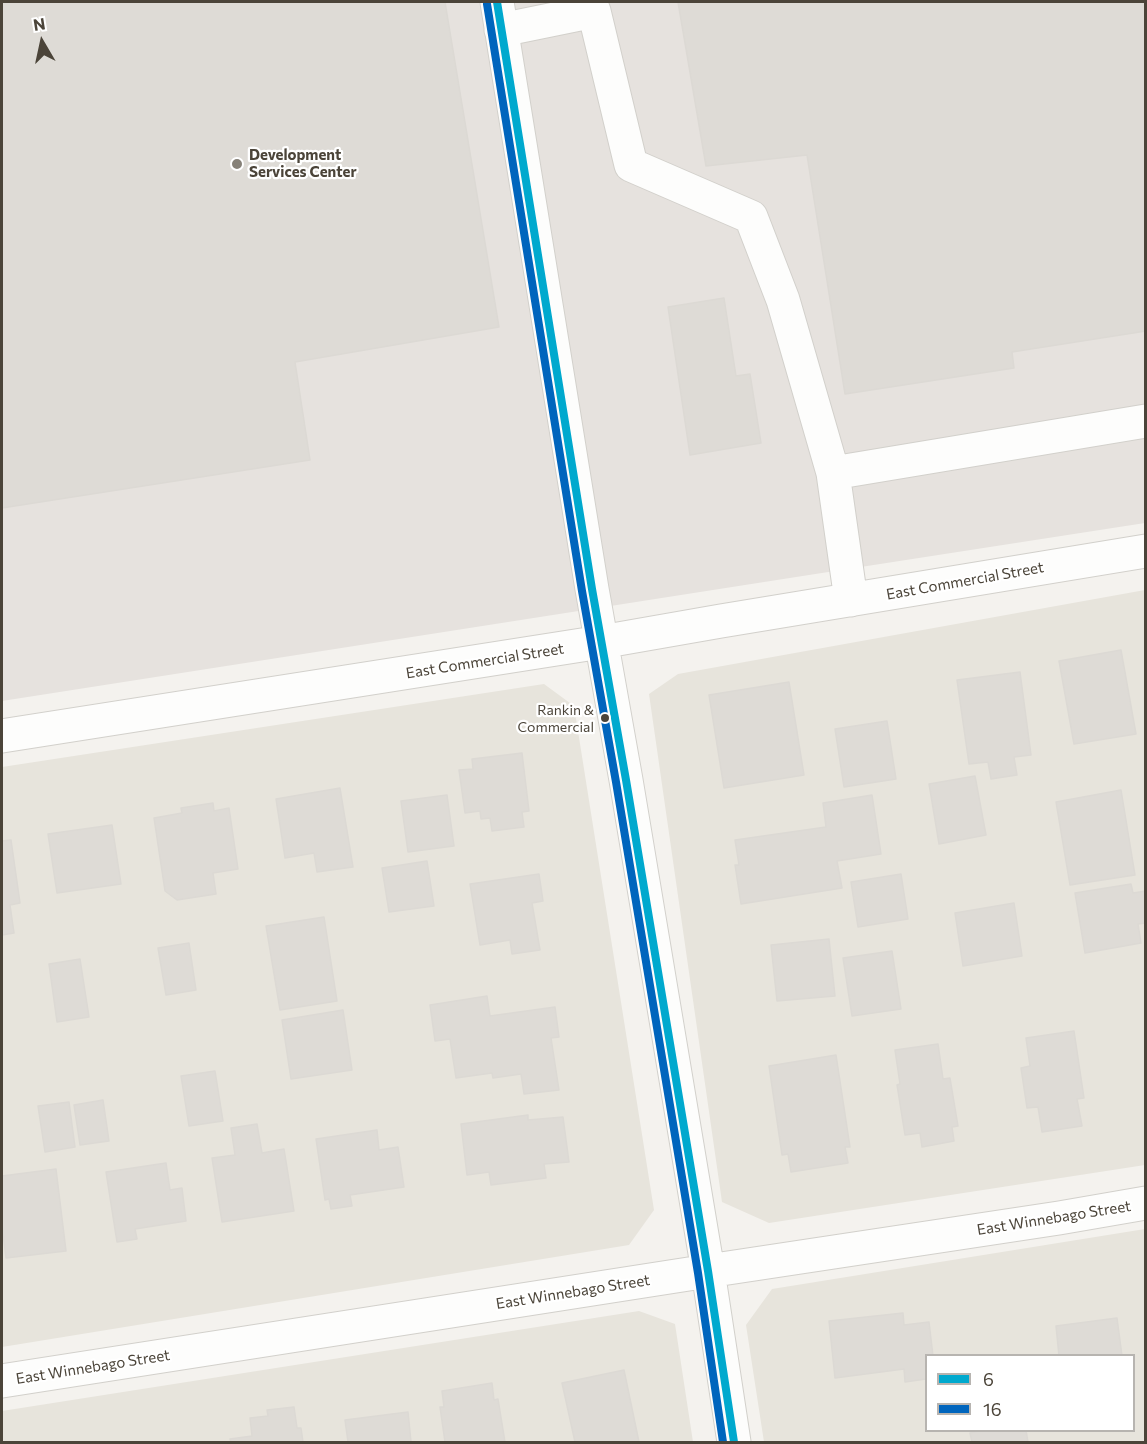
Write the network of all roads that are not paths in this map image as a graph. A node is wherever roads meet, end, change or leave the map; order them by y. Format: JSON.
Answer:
{"nodes":[{"id":1,"x":593,"y":7,"type":"edge"},
{"id":2,"x":499,"y":16,"type":"edge"},
{"id":3,"x":1146,"y":422,"type":"edge"},
{"id":4,"x":833,"y":473,"type":"junction"},
{"id":5,"x":1146,"y":551,"type":"edge"},
{"id":6,"x":851,"y":600,"type":"junction"},
{"id":7,"x":601,"y":642,"type":"junction"},
{"id":8,"x":2,"y":736,"type":"edge"},
{"id":9,"x":1146,"y":1203,"type":"edge"},
{"id":10,"x":708,"y":1270,"type":"junction"},
{"id":11,"x":2,"y":1381,"type":"edge"},
{"id":12,"x":734,"y":1443,"type":"edge"}],
"edges":[{"from":1,"to":2,"type":"street"},
{"from":1,"to":4,"type":"street"},
{"from":2,"to":7,"type":"street"},
{"from":3,"to":4,"type":"street"},
{"from":4,"to":6,"type":"street"},
{"from":5,"to":6,"type":"street","name":"East Commercial Street"},
{"from":6,"to":7,"type":"street","name":"East Commercial Street"},
{"from":7,"to":8,"type":"street","name":"East Commercial Street"},
{"from":7,"to":10,"type":"street"},
{"from":9,"to":10,"type":"street","name":"East Winnebago Street"},
{"from":10,"to":11,"type":"street","name":"East Winnebago Street"},
{"from":10,"to":12,"type":"street"}]}
